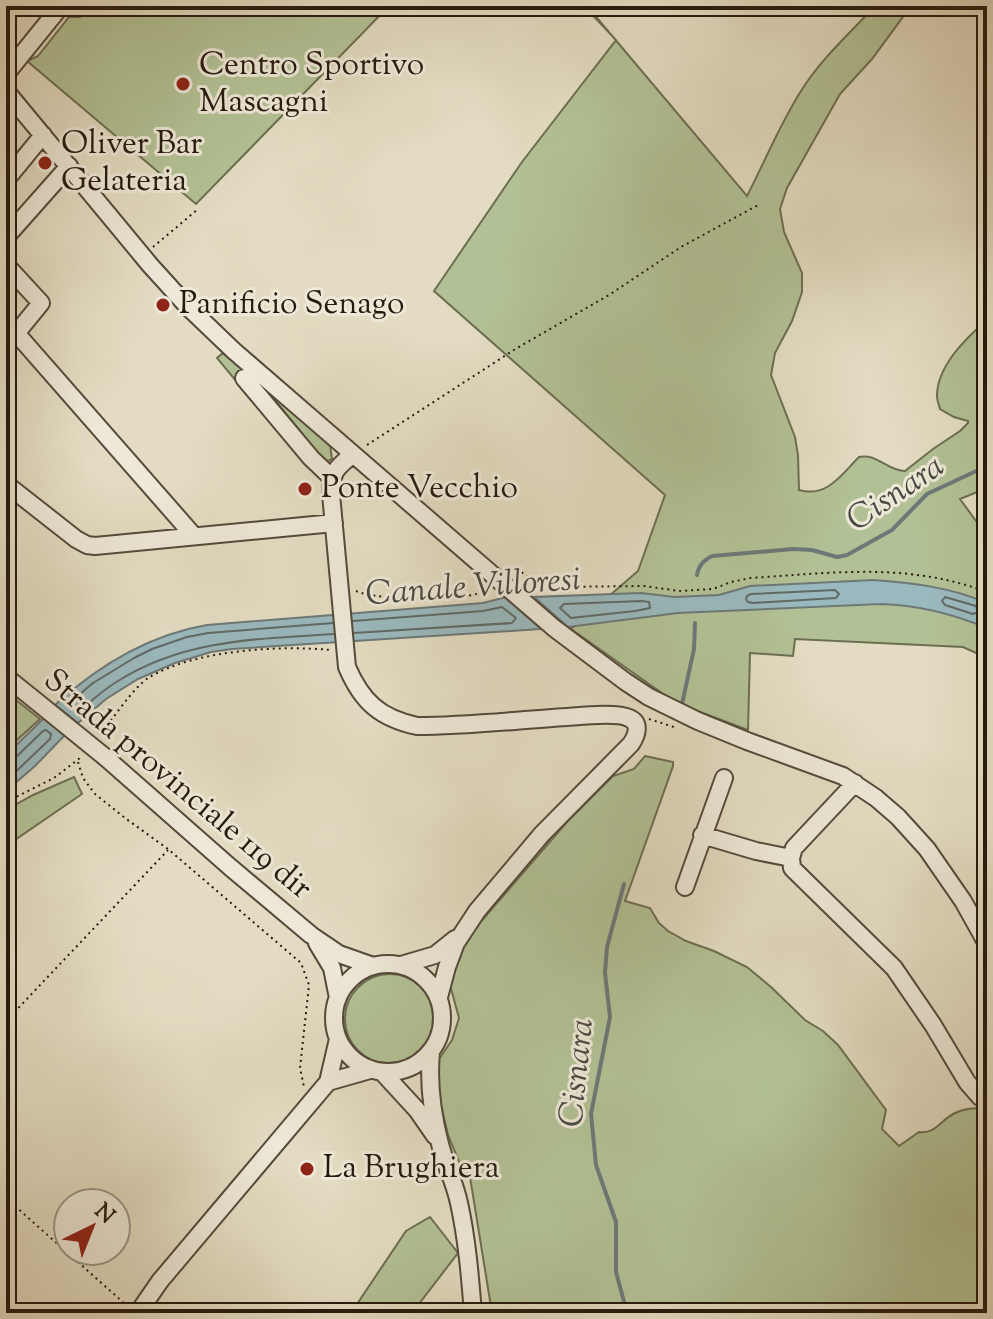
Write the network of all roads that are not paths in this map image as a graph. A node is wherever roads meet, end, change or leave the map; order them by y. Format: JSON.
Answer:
{"nodes":[{"id":1,"x":61,"y":6,"type":"edge"},
{"id":2,"x":6,"y":74,"type":"edge"},
{"id":3,"x":6,"y":91,"type":"edge"},
{"id":4,"x":43,"y":135,"type":"junction"},
{"id":5,"x":69,"y":166,"type":"junction"},
{"id":6,"x":6,"y":180,"type":"edge"},
{"id":7,"x":6,"y":237,"type":"edge"},
{"id":8,"x":6,"y":265,"type":"edge"},
{"id":9,"x":12,"y":340,"type":"edge"},
{"id":10,"x":244,"y":378,"type":"dead end"},
{"id":11,"x":353,"y":454,"type":"junction"},
{"id":12,"x":331,"y":477,"type":"junction"},
{"id":13,"x":6,"y":484,"type":"edge"},
{"id":14,"x":334,"y":523,"type":"junction"},
{"id":15,"x":194,"y":536,"type":"junction"},
{"id":16,"x":6,"y":677,"type":"edge"},
{"id":17,"x":724,"y":778,"type":"dead end"},
{"id":18,"x":855,"y":783,"type":"junction"},
{"id":19,"x":702,"y":835,"type":"junction"},
{"id":20,"x":791,"y":858,"type":"junction"},
{"id":21,"x":685,"y":887,"type":"dead end"},
{"id":22,"x":462,"y":932,"type":"junction"},
{"id":23,"x":311,"y":935,"type":"junction"},
{"id":24,"x":987,"y":944,"type":"edge"},
{"id":25,"x":401,"y":965,"type":"junction"},
{"id":26,"x":373,"y":966,"type":"junction"},
{"id":27,"x":439,"y":997,"type":"junction"},
{"id":28,"x":338,"y":998,"type":"junction"},
{"id":29,"x":338,"y":1039,"type":"junction"},
{"id":30,"x":431,"y":1052,"type":"junction"},
{"id":31,"x":377,"y":1071,"type":"junction"},
{"id":32,"x":328,"y":1082,"type":"junction"},
{"id":33,"x":987,"y":1099,"type":"edge"},
{"id":34,"x":440,"y":1144,"type":"junction"},
{"id":35,"x":138,"y":1313,"type":"edge"},
{"id":36,"x":473,"y":1313,"type":"edge"}],
"edges":[{"from":1,"to":2,"type":"street"},
{"from":3,"to":4,"type":"street"},
{"from":4,"to":5,"type":"street"},
{"from":4,"to":6,"type":"street"},
{"from":5,"to":7,"type":"street"},
{"from":5,"to":11,"type":"street"},
{"from":8,"to":9,"type":"street"},
{"from":9,"to":15,"type":"street"},
{"from":10,"to":12,"type":"street"},
{"from":11,"to":12,"type":"street"},
{"from":11,"to":18,"type":"street"},
{"from":12,"to":14,"type":"street"},
{"from":13,"to":15,"type":"street"},
{"from":14,"to":15,"type":"street"},
{"from":14,"to":22,"type":"street"},
{"from":16,"to":23,"type":"street","name":"Strada provinciale 119 dir","bridge":true},
{"from":17,"to":19,"type":"street"},
{"from":18,"to":20,"type":"street"},
{"from":18,"to":24,"type":"street"},
{"from":19,"to":20,"type":"street"},
{"from":19,"to":21,"type":"street"},
{"from":20,"to":33,"type":"street"},
{"from":22,"to":25,"type":"street"},
{"from":22,"to":27,"type":"street"},
{"from":23,"to":26,"type":"street","name":"Strada provinciale 119 dir"},
{"from":23,"to":28,"type":"street","name":"Strada provinciale 119 dir"},
{"from":25,"to":26,"type":"street"},
{"from":25,"to":27,"type":"street"},
{"from":26,"to":28,"type":"street"},
{"from":27,"to":30,"type":"street"},
{"from":28,"to":29,"type":"street"},
{"from":29,"to":31,"type":"street"},
{"from":29,"to":32,"type":"street"},
{"from":30,"to":31,"type":"street"},
{"from":30,"to":34,"type":"street"},
{"from":31,"to":32,"type":"street"},
{"from":31,"to":34,"type":"street"},
{"from":32,"to":35,"type":"street"},
{"from":34,"to":36,"type":"street"}]}
